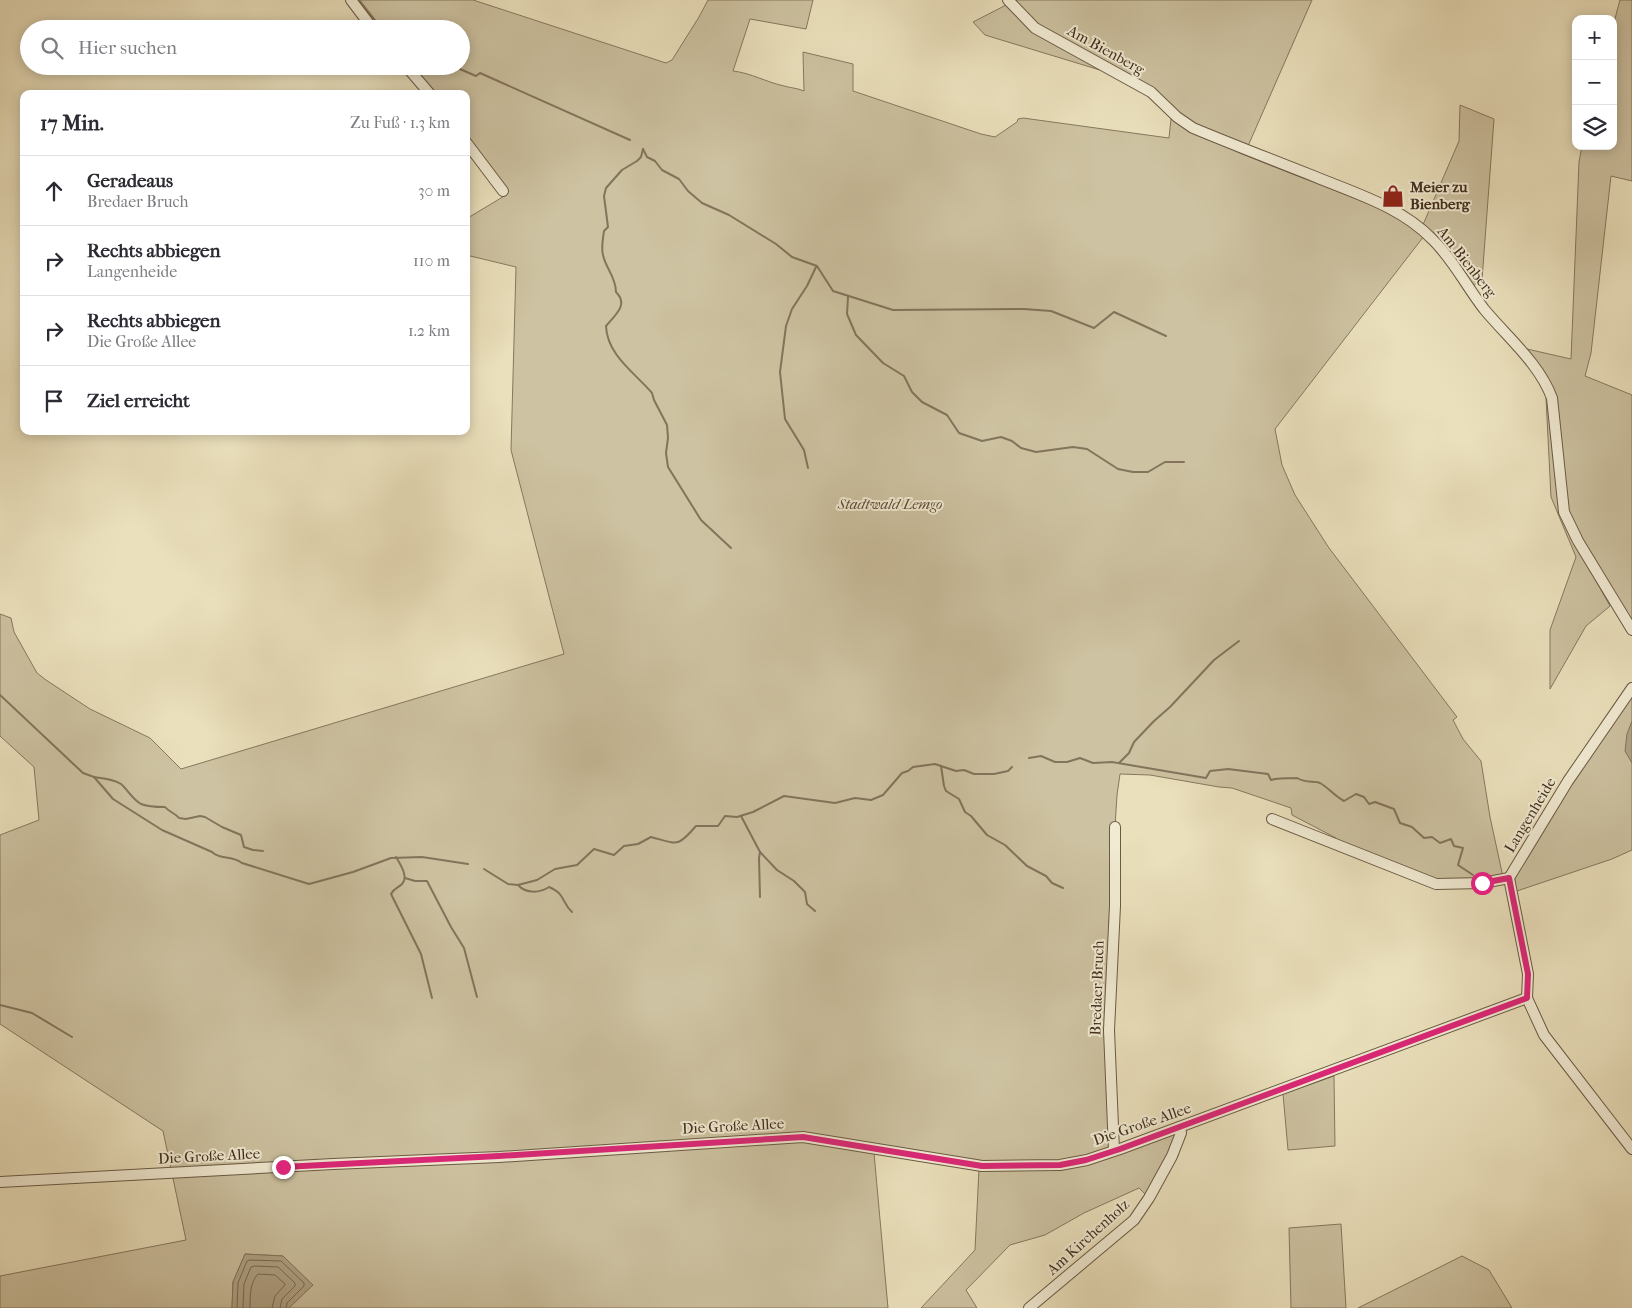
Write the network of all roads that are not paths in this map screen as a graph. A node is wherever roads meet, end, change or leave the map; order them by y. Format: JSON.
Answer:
{"nodes":[{"id":1,"x":351,"y":0,"type":"edge"},
{"id":2,"x":1008,"y":0,"type":"edge"},
{"id":3,"x":366,"y":20,"type":"edge"},
{"id":4,"x":414,"y":75,"type":"edge"},
{"id":5,"x":427,"y":90,"type":"edge"},
{"id":6,"x":470,"y":147,"type":"edge"},
{"id":7,"x":503,"y":191,"type":"dead end"},
{"id":8,"x":1632,"y":630,"type":"edge"},
{"id":9,"x":1632,"y":688,"type":"edge"},
{"id":10,"x":1272,"y":819,"type":"dead end"},
{"id":11,"x":1115,"y":827,"type":"dead end"},
{"id":12,"x":1509,"y":878,"type":"junction"},
{"id":13,"x":1527,"y":998,"type":"junction"},
{"id":14,"x":1180,"y":1127,"type":"junction"},
{"id":15,"x":1632,"y":1149,"type":"edge"},
{"id":16,"x":1114,"y":1150,"type":"junction"},
{"id":17,"x":0,"y":1182,"type":"edge"},
{"id":18,"x":1029,"y":1308,"type":"edge"}],
"edges":[{"from":1,"to":3,"type":"street"},
{"from":2,"to":8,"type":"street","name":"Am Bienberg"},
{"from":4,"to":5,"type":"street"},
{"from":6,"to":7,"type":"street"},
{"from":9,"to":12,"type":"street","name":"Langenheide"},
{"from":10,"to":12,"type":"street"},
{"from":11,"to":16,"type":"street","name":"Bredaer Bruch"},
{"from":12,"to":13,"type":"street"},
{"from":13,"to":14,"type":"street","name":"Die Große Allee"},
{"from":13,"to":15,"type":"street"},
{"from":14,"to":16,"type":"street","name":"Die Große Allee"},
{"from":14,"to":18,"type":"street","name":"Am Kirchenholz"},
{"from":16,"to":17,"type":"street","name":"Die Große Allee"}]}
